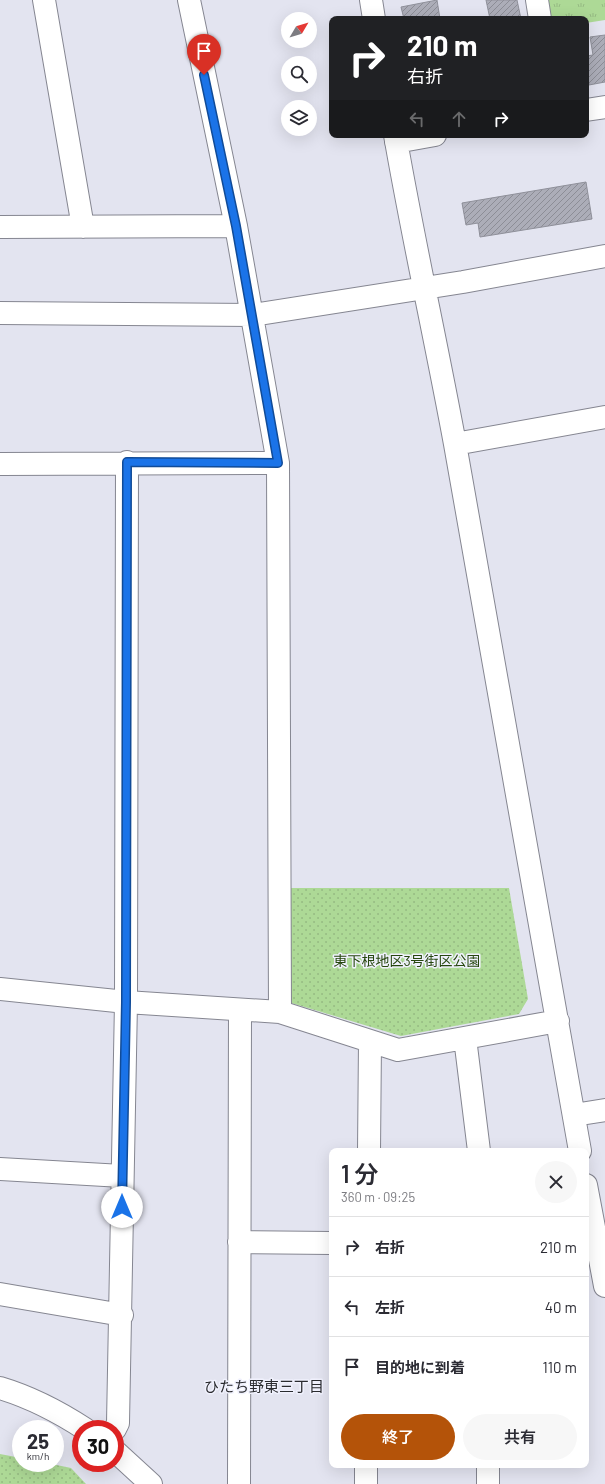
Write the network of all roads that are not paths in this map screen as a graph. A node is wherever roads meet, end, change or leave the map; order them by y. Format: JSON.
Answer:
{"nodes":[{"id":1,"x":44,"y":0,"type":"edge"},
{"id":2,"x":189,"y":0,"type":"edge"},
{"id":3,"x":371,"y":0,"type":"edge"},
{"id":4,"x":536,"y":0,"type":"edge"},
{"id":5,"x":374,"y":16,"type":"edge"},
{"id":6,"x":539,"y":16,"type":"edge"},
{"id":7,"x":605,"y":107,"type":"edge"},
{"id":8,"x":589,"y":110,"type":"edge"},
{"id":9,"x":395,"y":138,"type":"edge"},
{"id":10,"x":236,"y":226,"type":"junction"},
{"id":11,"x":0,"y":227,"type":"edge"},
{"id":12,"x":83,"y":227,"type":"junction"},
{"id":13,"x":605,"y":256,"type":"edge"},
{"id":14,"x":424,"y":288,"type":"junction"},
{"id":15,"x":0,"y":313,"type":"edge"},
{"id":16,"x":253,"y":315,"type":"junction"},
{"id":17,"x":605,"y":417,"type":"edge"},
{"id":18,"x":455,"y":444,"type":"junction"},
{"id":19,"x":127,"y":462,"type":"junction"},
{"id":20,"x":278,"y":463,"type":"junction"},
{"id":21,"x":0,"y":464,"type":"edge"},
{"id":22,"x":0,"y":989,"type":"edge"},
{"id":23,"x":126,"y":1002,"type":"junction"},
{"id":24,"x":240,"y":1010,"type":"junction"},
{"id":25,"x":280,"y":1012,"type":"junction"},
{"id":26,"x":558,"y":1021,"type":"junction"},
{"id":27,"x":465,"y":1038,"type":"junction"},
{"id":28,"x":370,"y":1041,"type":"junction"},
{"id":29,"x":605,"y":1110,"type":"edge"},
{"id":30,"x":574,"y":1115,"type":"junction"},
{"id":31,"x":369,"y":1148,"type":"edge"},
{"id":32,"x":479,"y":1148,"type":"edge"},
{"id":33,"x":580,"y":1148,"type":"edge"},
{"id":34,"x":0,"y":1169,"type":"edge"},
{"id":35,"x":122,"y":1176,"type":"junction"},
{"id":36,"x":589,"y":1203,"type":"edge"},
{"id":37,"x":240,"y":1242,"type":"junction"},
{"id":38,"x":329,"y":1243,"type":"edge"},
{"id":39,"x":596,"y":1245,"type":"edge"},
{"id":40,"x":605,"y":1286,"type":"edge"},
{"id":41,"x":0,"y":1294,"type":"edge"},
{"id":42,"x":122,"y":1315,"type":"junction"},
{"id":43,"x":0,"y":1388,"type":"edge"},
{"id":44,"x":72,"y":1420,"type":"edge"},
{"id":45,"x":118,"y":1420,"type":"edge"},
{"id":46,"x":124,"y":1459,"type":"edge"},
{"id":47,"x":366,"y":1468,"type":"edge"},
{"id":48,"x":488,"y":1468,"type":"edge"},
{"id":49,"x":151,"y":1484,"type":"edge"},
{"id":50,"x":239,"y":1484,"type":"edge"},
{"id":51,"x":366,"y":1484,"type":"edge"},
{"id":52,"x":488,"y":1484,"type":"edge"}],
"edges":[{"from":1,"to":12,"type":"street"},
{"from":2,"to":10,"type":"street"},
{"from":3,"to":5,"type":"street"},
{"from":4,"to":6,"type":"street"},
{"from":7,"to":8,"type":"street"},
{"from":9,"to":14,"type":"street"},
{"from":10,"to":12,"type":"street"},
{"from":10,"to":16,"type":"street"},
{"from":11,"to":12,"type":"street"},
{"from":13,"to":14,"type":"street"},
{"from":14,"to":16,"type":"street"},
{"from":14,"to":18,"type":"street"},
{"from":15,"to":16,"type":"street"},
{"from":16,"to":20,"type":"street"},
{"from":17,"to":18,"type":"street"},
{"from":18,"to":26,"type":"street"},
{"from":19,"to":20,"type":"street"},
{"from":19,"to":21,"type":"street"},
{"from":19,"to":23,"type":"street"},
{"from":20,"to":25,"type":"street"},
{"from":22,"to":23,"type":"street"},
{"from":23,"to":24,"type":"street"},
{"from":23,"to":35,"type":"street"},
{"from":24,"to":25,"type":"street"},
{"from":24,"to":37,"type":"street"},
{"from":25,"to":28,"type":"street"},
{"from":26,"to":27,"type":"street"},
{"from":26,"to":30,"type":"street"},
{"from":27,"to":28,"type":"street"},
{"from":27,"to":32,"type":"street"},
{"from":28,"to":31,"type":"street"},
{"from":29,"to":30,"type":"street"},
{"from":30,"to":33,"type":"street"},
{"from":34,"to":35,"type":"street"},
{"from":35,"to":42,"type":"street"},
{"from":36,"to":39,"type":"street"},
{"from":37,"to":38,"type":"street"},
{"from":37,"to":50,"type":"street"},
{"from":39,"to":40,"type":"street"},
{"from":41,"to":42,"type":"street"},
{"from":42,"to":45,"type":"street"},
{"from":43,"to":44,"type":"street"},
{"from":46,"to":49,"type":"street"},
{"from":47,"to":51,"type":"street"},
{"from":48,"to":52,"type":"street"}]}
